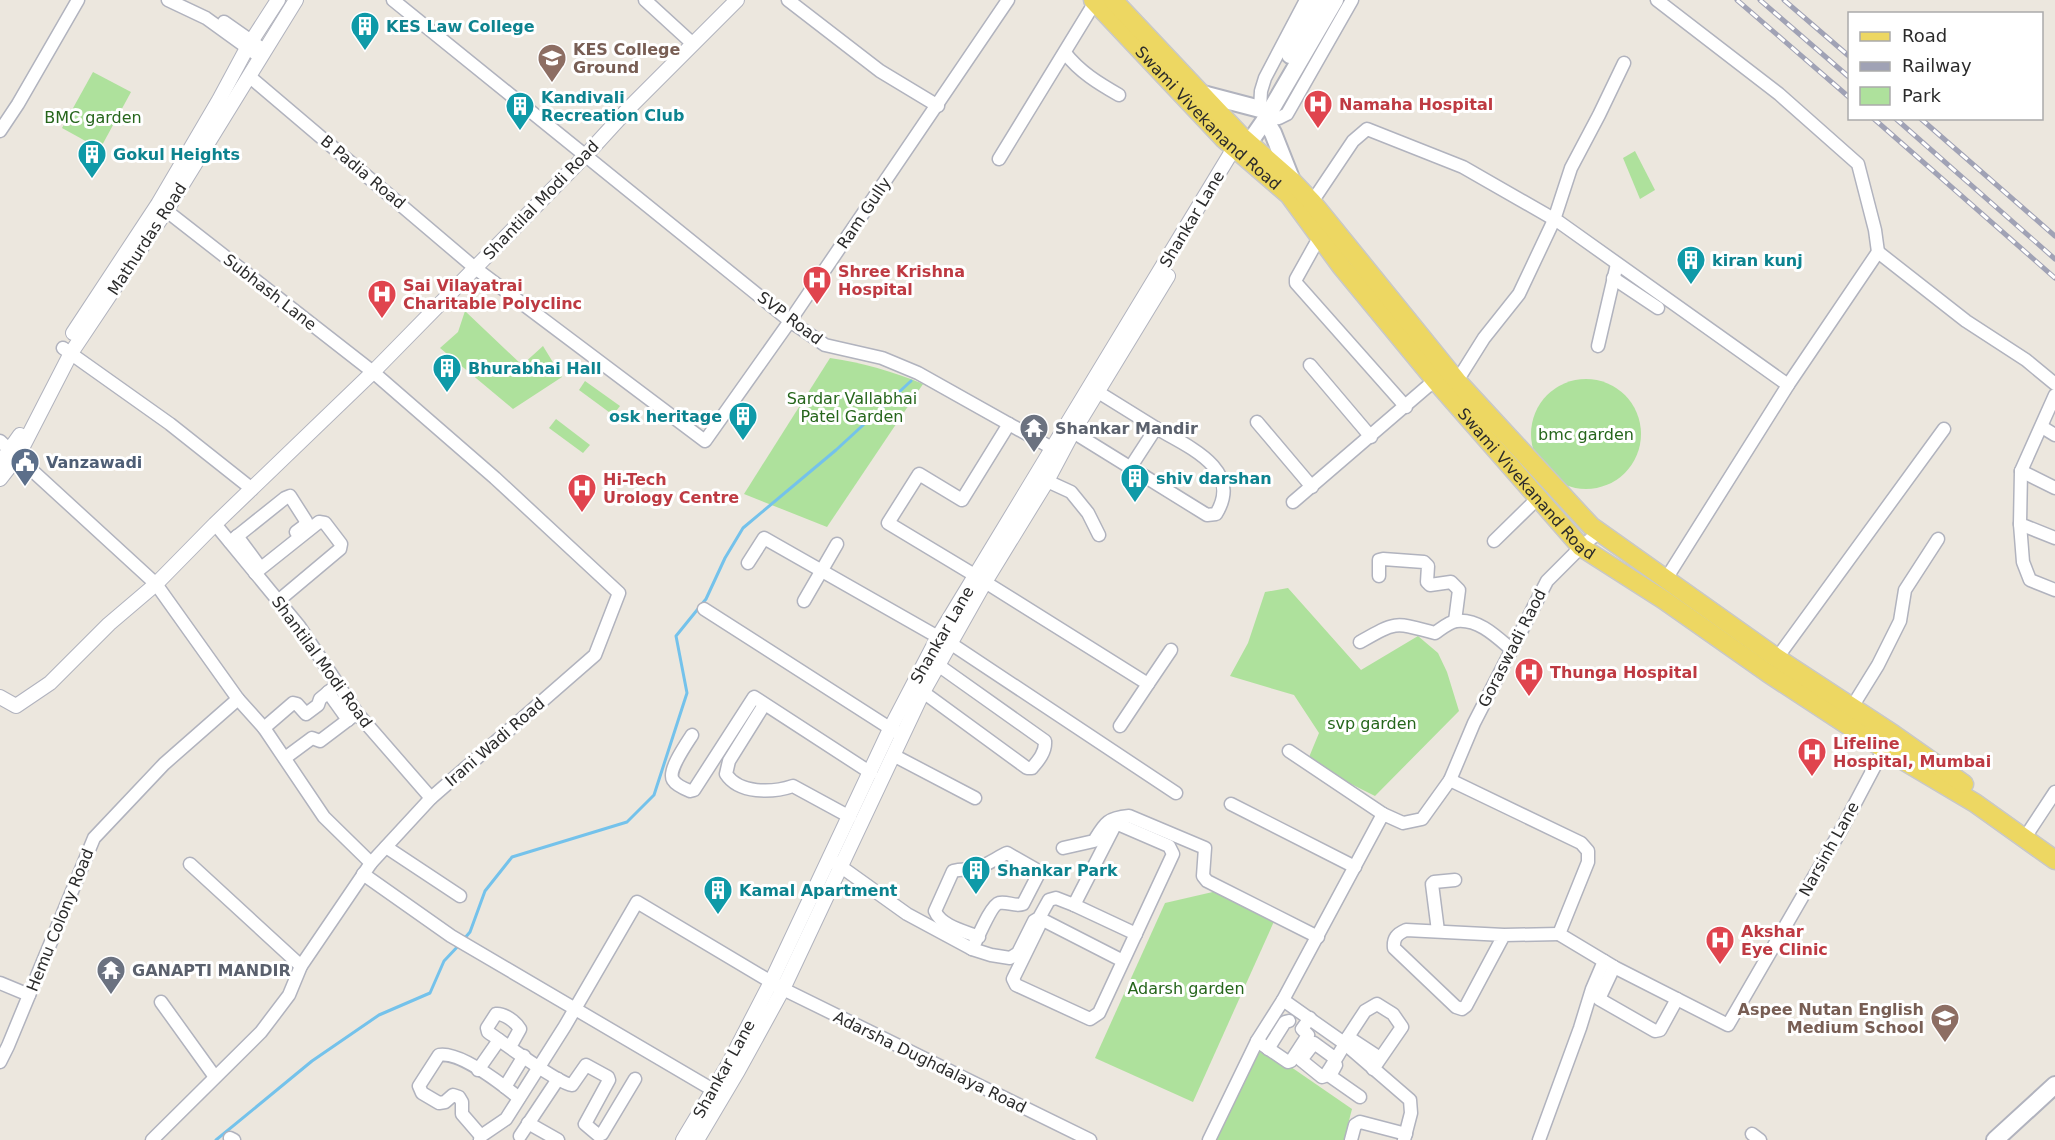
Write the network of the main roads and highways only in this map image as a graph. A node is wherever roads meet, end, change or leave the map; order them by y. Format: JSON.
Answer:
{"nodes":[{"id":1,"x":1113,"y":0,"type":"edge"},
{"id":2,"x":1320,"y":0,"type":"edge"},
{"id":3,"x":1335,"y":0,"type":"edge"},
{"id":4,"x":1094,"y":1,"type":"edge"},
{"id":5,"x":1276,"y":92,"type":"junction"},
{"id":6,"x":1199,"y":93,"type":"junction"},
{"id":7,"x":1263,"y":115,"type":"junction"},
{"id":8,"x":1241,"y":146,"type":"junction"},
{"id":9,"x":1292,"y":181,"type":"junction"},
{"id":10,"x":1888,"y":741,"type":"junction"},
{"id":11,"x":2027,"y":835,"type":"junction"},
{"id":12,"x":2055,"y":847,"type":"edge"},
{"id":13,"x":2055,"y":860,"type":"edge"},
{"id":14,"x":2055,"y":1085,"type":"edge"},
{"id":15,"x":2055,"y":1101,"type":"edge"},
{"id":16,"x":1995,"y":1140,"type":"edge"},
{"id":17,"x":2011,"y":1140,"type":"edge"}],
"edges":[{"from":1,"to":6,"type":"main road","name":"Swami Vivekanand Road"},
{"from":2,"to":5,"type":"main road"},
{"from":3,"to":5,"type":"main road"},
{"from":4,"to":8,"type":"main road","name":"Swami Vivekanand Road"},
{"from":5,"to":7,"type":"main road"},
{"from":6,"to":7,"type":"main road"},
{"from":6,"to":8,"type":"main road","name":"Swami Vivekanand Road"},
{"from":7,"to":8,"type":"main road"},
{"from":7,"to":9,"type":"main road"},
{"from":8,"to":9,"type":"main road","name":"Swami Vivekanand Road"},
{"from":8,"to":10,"type":"main road","name":"Swami Vivekanand Road"},
{"from":9,"to":10,"type":"main road","name":"Swami Vivekanand Road"},
{"from":10,"to":11,"type":"main road","name":"Swami Vivekanand Road"},
{"from":11,"to":12,"type":"main road","name":"Swami Vivekanand Road"},
{"from":11,"to":13,"type":"main road","name":"Swami Vivekanand Road"},
{"from":14,"to":16,"type":"main road"},
{"from":15,"to":17,"type":"main road"}]}
